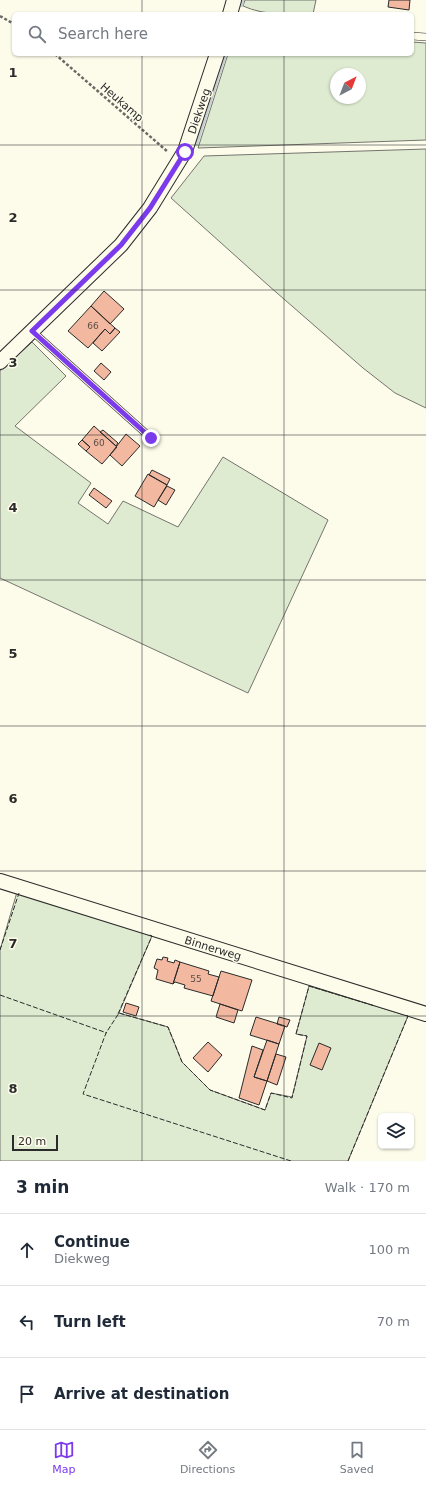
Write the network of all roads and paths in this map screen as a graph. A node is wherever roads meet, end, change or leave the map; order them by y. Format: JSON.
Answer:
{"nodes":[{"id":1,"x":234,"y":0,"type":"edge"},
{"id":2,"x":231,"y":12,"type":"edge"},
{"id":3,"x":0,"y":16,"type":"edge"},
{"id":4,"x":12,"y":23,"type":"edge"},
{"id":5,"x":414,"y":36,"type":"edge"},
{"id":6,"x":426,"y":37,"type":"edge"},
{"id":7,"x":57,"y":56,"type":"edge"},
{"id":8,"x":216,"y":56,"type":"edge"},
{"id":9,"x":179,"y":162,"type":"junction"},
{"id":10,"x":32,"y":331,"type":"junction"},
{"id":11,"x":0,"y":362,"type":"edge"},
{"id":12,"x":151,"y":438,"type":"dead end"},
{"id":13,"x":0,"y":881,"type":"edge"},
{"id":14,"x":426,"y":1014,"type":"edge"}],
"edges":[{"from":1,"to":2,"type":"street"},
{"from":3,"to":4,"type":"path"},
{"from":5,"to":6,"type":"lane"},
{"from":7,"to":9,"type":"path","name":"Heukamp"},
{"from":8,"to":9,"type":"street","name":"Diekweg"},
{"from":9,"to":10,"type":"street","name":"Diekweg"},
{"from":10,"to":11,"type":"street","name":"Diekweg"},
{"from":10,"to":12,"type":"lane"},
{"from":13,"to":14,"type":"street","name":"Binnerweg"}]}
